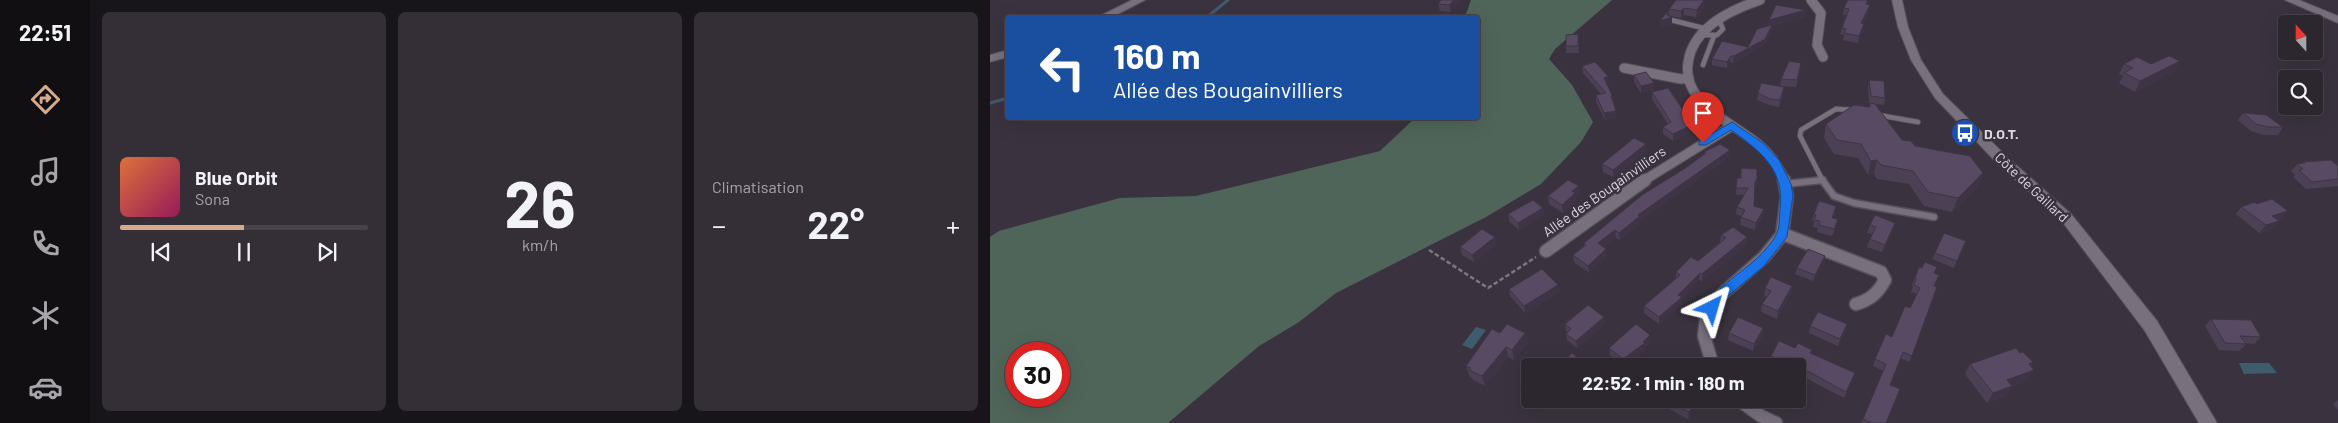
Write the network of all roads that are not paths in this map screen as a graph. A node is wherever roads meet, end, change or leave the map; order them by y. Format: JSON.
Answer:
{"nodes":[{"id":1,"x":1140,"y":0,"type":"edge"},
{"id":2,"x":1760,"y":0,"type":"edge"},
{"id":3,"x":1812,"y":0,"type":"edge"},
{"id":4,"x":1897,"y":0,"type":"edge"},
{"id":5,"x":2290,"y":0,"type":"edge"},
{"id":6,"x":1108,"y":15,"type":"edge"},
{"id":7,"x":1671,"y":20,"type":"edge"},
{"id":8,"x":2338,"y":20,"type":"edge"},
{"id":9,"x":1708,"y":33,"type":"junction"},
{"id":10,"x":1005,"y":54,"type":"edge"},
{"id":11,"x":1823,"y":57,"type":"dead end"},
{"id":12,"x":990,"y":59,"type":"edge"},
{"id":13,"x":1702,"y":65,"type":"dead end"},
{"id":14,"x":1624,"y":68,"type":"dead end"},
{"id":15,"x":1689,"y":78,"type":"junction"},
{"id":16,"x":1865,"y":112,"type":"edge"},
{"id":17,"x":1874,"y":114,"type":"edge"},
{"id":18,"x":1918,"y":122,"type":"dead end"},
{"id":19,"x":1732,"y":126,"type":"junction"},
{"id":20,"x":1823,"y":182,"type":"junction"},
{"id":21,"x":1785,"y":184,"type":"junction"},
{"id":22,"x":1934,"y":217,"type":"dead end"},
{"id":23,"x":1783,"y":234,"type":"junction"},
{"id":24,"x":1546,"y":251,"type":"road end"},
{"id":25,"x":1856,"y":304,"type":"dead end"},
{"id":26,"x":1710,"y":358,"type":"edge"},
{"id":27,"x":1747,"y":408,"type":"edge"},
{"id":28,"x":1759,"y":419,"type":"edge"},
{"id":29,"x":1776,"y":423,"type":"edge"},
{"id":30,"x":2208,"y":423,"type":"edge"}],
"edges":[{"from":1,"to":6,"type":"street"},
{"from":2,"to":9,"type":"street"},
{"from":3,"to":11,"type":"street"},
{"from":4,"to":30,"type":"street","name":"Côte de Gaillard"},
{"from":5,"to":8,"type":"street"},
{"from":7,"to":9,"type":"lane"},
{"from":9,"to":13,"type":"lane"},
{"from":9,"to":15,"type":"street"},
{"from":10,"to":12,"type":"street"},
{"from":14,"to":15,"type":"street"},
{"from":15,"to":19,"type":"street"},
{"from":16,"to":20,"type":"lane"},
{"from":17,"to":18,"type":"lane"},
{"from":19,"to":21,"type":"street"},
{"from":19,"to":24,"type":"street","name":"Allée des Bougainvilliers"},
{"from":20,"to":21,"type":"lane"},
{"from":20,"to":22,"type":"lane"},
{"from":21,"to":23,"type":"street"},
{"from":23,"to":25,"type":"street"},
{"from":23,"to":26,"type":"street"},
{"from":27,"to":28,"type":"street"},
{"from":28,"to":29,"type":"street"}]}
